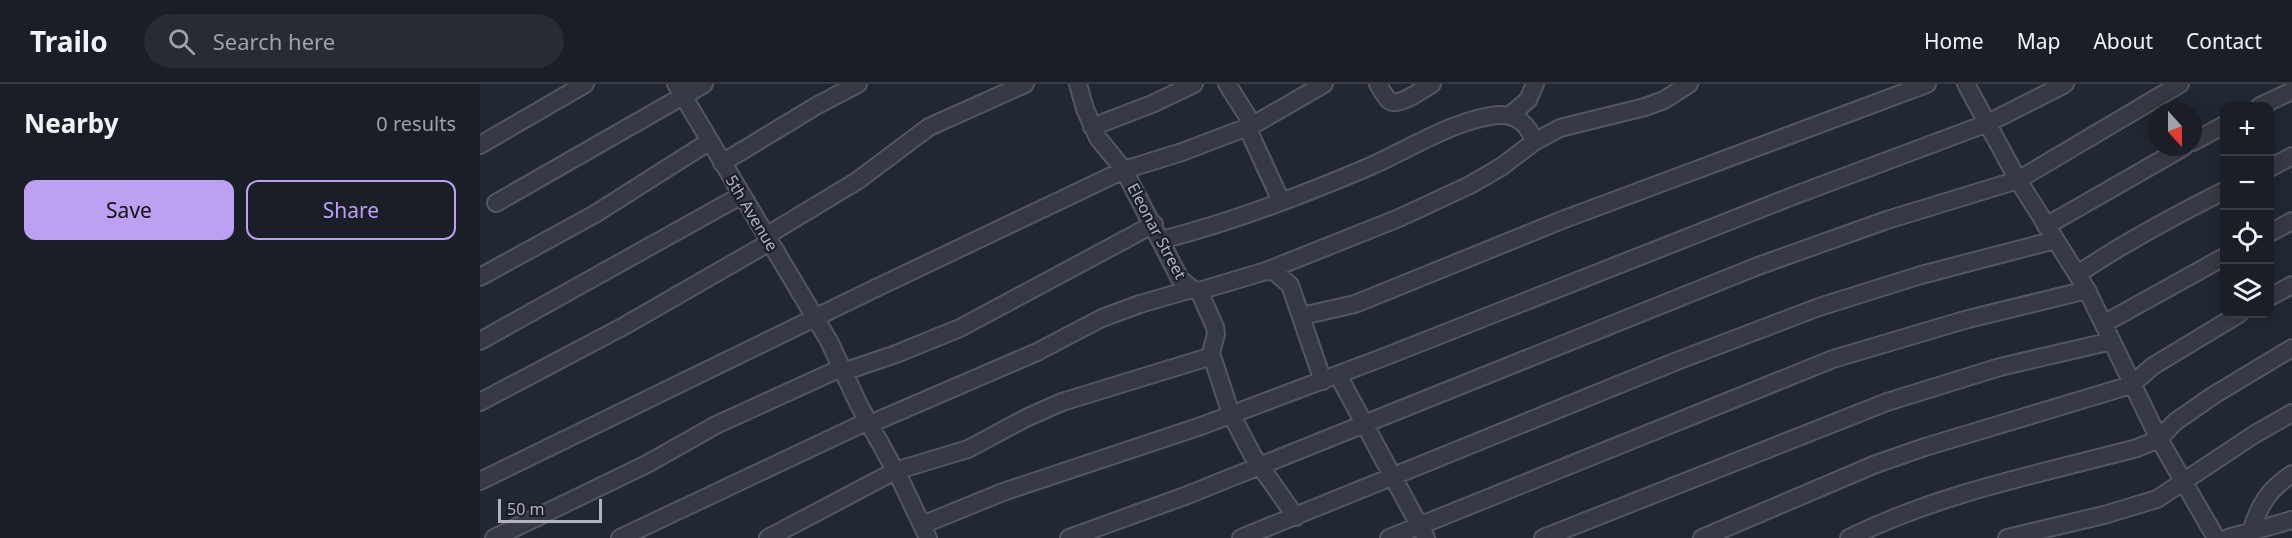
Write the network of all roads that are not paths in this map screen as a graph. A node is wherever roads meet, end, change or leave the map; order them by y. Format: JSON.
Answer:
{"nodes":[{"id":1,"x":585,"y":84,"type":"edge"},
{"id":2,"x":704,"y":84,"type":"edge"},
{"id":3,"x":858,"y":84,"type":"edge"},
{"id":4,"x":1025,"y":84,"type":"edge"},
{"id":5,"x":1078,"y":84,"type":"edge"},
{"id":6,"x":1194,"y":84,"type":"edge"},
{"id":7,"x":1227,"y":84,"type":"edge"},
{"id":8,"x":1324,"y":84,"type":"edge"},
{"id":9,"x":1378,"y":84,"type":"edge"},
{"id":10,"x":1431,"y":84,"type":"edge"},
{"id":11,"x":1535,"y":84,"type":"edge"},
{"id":12,"x":1689,"y":84,"type":"edge"},
{"id":13,"x":1927,"y":84,"type":"edge"},
{"id":14,"x":1966,"y":84,"type":"edge"},
{"id":15,"x":2065,"y":84,"type":"edge"},
{"id":16,"x":2180,"y":84,"type":"edge"},
{"id":17,"x":679,"y":90,"type":"edge"},
{"id":18,"x":2292,"y":91,"type":"edge"},
{"id":19,"x":2269,"y":102,"type":"edge"},
{"id":20,"x":1509,"y":116,"type":"junction"},
{"id":21,"x":1988,"y":123,"type":"junction"},
{"id":22,"x":1250,"y":126,"type":"junction"},
{"id":23,"x":1092,"y":127,"type":"junction"},
{"id":24,"x":2220,"y":127,"type":"edge"},
{"id":25,"x":2202,"y":137,"type":"edge"},
{"id":26,"x":710,"y":141,"type":"junction"},
{"id":27,"x":1534,"y":142,"type":"junction"},
{"id":28,"x":480,"y":145,"type":"edge"},
{"id":29,"x":2170,"y":156,"type":"edge"},
{"id":30,"x":2292,"y":156,"type":"edge"},
{"id":31,"x":723,"y":163,"type":"junction"},
{"id":32,"x":2274,"y":166,"type":"edge"},
{"id":33,"x":1124,"y":170,"type":"junction"},
{"id":34,"x":2018,"y":180,"type":"junction"},
{"id":35,"x":2220,"y":193,"type":"edge"},
{"id":36,"x":742,"y":195,"type":"junction"},
{"id":37,"x":1281,"y":201,"type":"junction"},
{"id":38,"x":496,"y":203,"type":"dead end"},
{"id":39,"x":2292,"y":221,"type":"edge"},
{"id":40,"x":2274,"y":231,"type":"edge"},
{"id":41,"x":1157,"y":232,"type":"junction"},
{"id":42,"x":2050,"y":233,"type":"junction"},
{"id":43,"x":768,"y":239,"type":"junction"},
{"id":44,"x":2220,"y":259,"type":"edge"},
{"id":45,"x":1266,"y":271,"type":"junction"},
{"id":46,"x":2079,"y":274,"type":"junction"},
{"id":47,"x":480,"y":277,"type":"edge"},
{"id":48,"x":2292,"y":285,"type":"edge"},
{"id":49,"x":1195,"y":290,"type":"junction"},
{"id":50,"x":2087,"y":290,"type":"junction"},
{"id":51,"x":2274,"y":295,"type":"edge"},
{"id":52,"x":1302,"y":316,"type":"junction"},
{"id":53,"x":815,"y":318,"type":"junction"},
{"id":54,"x":2232,"y":318,"type":"edge"},
{"id":55,"x":2105,"y":323,"type":"junction"},
{"id":56,"x":480,"y":341,"type":"edge"},
{"id":57,"x":2112,"y":341,"type":"junction"},
{"id":58,"x":2292,"y":348,"type":"edge"},
{"id":59,"x":1212,"y":356,"type":"junction"},
{"id":60,"x":842,"y":370,"type":"junction"},
{"id":61,"x":1330,"y":378,"type":"junction"},
{"id":62,"x":2132,"y":385,"type":"junction"},
{"id":63,"x":480,"y":402,"type":"edge"},
{"id":64,"x":2292,"y":413,"type":"edge"},
{"id":65,"x":1231,"y":414,"type":"junction"},
{"id":66,"x":869,"y":422,"type":"junction"},
{"id":67,"x":1363,"y":424,"type":"junction"},
{"id":68,"x":2159,"y":439,"type":"junction"},
{"id":69,"x":1260,"y":466,"type":"junction"},
{"id":70,"x":895,"y":471,"type":"junction"},
{"id":71,"x":2292,"y":474,"type":"edge"},
{"id":72,"x":1392,"y":477,"type":"junction"},
{"id":73,"x":2184,"y":480,"type":"junction"},
{"id":74,"x":480,"y":481,"type":"edge"},
{"id":75,"x":1296,"y":517,"type":"junction"},
{"id":76,"x":2292,"y":520,"type":"edge"},
{"id":77,"x":2251,"y":531,"type":"junction"},
{"id":78,"x":1423,"y":532,"type":"edge"},
{"id":79,"x":923,"y":534,"type":"edge"},
{"id":80,"x":494,"y":538,"type":"edge"},
{"id":81,"x":620,"y":538,"type":"edge"},
{"id":82,"x":768,"y":538,"type":"edge"},
{"id":83,"x":1069,"y":538,"type":"edge"},
{"id":84,"x":1241,"y":538,"type":"edge"},
{"id":85,"x":1389,"y":538,"type":"edge"},
{"id":86,"x":1543,"y":538,"type":"edge"},
{"id":87,"x":1702,"y":538,"type":"edge"},
{"id":88,"x":1849,"y":538,"type":"edge"},
{"id":89,"x":2007,"y":538,"type":"edge"},
{"id":90,"x":2216,"y":538,"type":"edge"},
{"id":91,"x":2228,"y":538,"type":"edge"}],
"edges":[{"from":1,"to":28,"type":"street"},
{"from":2,"to":17,"type":"street"},
{"from":3,"to":31,"type":"street"},
{"from":4,"to":43,"type":"street"},
{"from":5,"to":23,"type":"street","name":"Eleonar Street"},
{"from":6,"to":23,"type":"street"},
{"from":7,"to":22,"type":"street"},
{"from":8,"to":22,"type":"street"},
{"from":9,"to":10,"type":"street"},
{"from":11,"to":20,"type":"street"},
{"from":12,"to":27,"type":"street","name":"Eleonar Street"},
{"from":13,"to":52,"type":"street"},
{"from":14,"to":21,"type":"street"},
{"from":15,"to":21,"type":"street"},
{"from":16,"to":34,"type":"street"},
{"from":17,"to":26,"type":"street","name":"5th Avenue"},
{"from":17,"to":38,"type":"street"},
{"from":18,"to":19,"type":"street"},
{"from":20,"to":27,"type":"street"},
{"from":20,"to":37,"type":"street"},
{"from":21,"to":34,"type":"street"},
{"from":21,"to":61,"type":"street"},
{"from":22,"to":33,"type":"street"},
{"from":22,"to":37,"type":"street"},
{"from":23,"to":33,"type":"street","name":"Eleonar Street"},
{"from":24,"to":25,"type":"street"},
{"from":26,"to":31,"type":"street","name":"5th Avenue"},
{"from":26,"to":47,"type":"street"},
{"from":27,"to":45,"type":"street","name":"Eleonar Street"},
{"from":29,"to":42,"type":"street"},
{"from":30,"to":32,"type":"street"},
{"from":31,"to":36,"type":"street","name":"5th Avenue"},
{"from":33,"to":41,"type":"street","name":"Eleonar Street"},
{"from":33,"to":53,"type":"street"},
{"from":34,"to":42,"type":"street"},
{"from":34,"to":67,"type":"street"},
{"from":35,"to":46,"type":"street"},
{"from":36,"to":43,"type":"street","name":"5th Avenue"},
{"from":36,"to":56,"type":"street"},
{"from":37,"to":41,"type":"street"},
{"from":39,"to":40,"type":"street"},
{"from":41,"to":49,"type":"street","name":"Eleonar Street"},
{"from":41,"to":60,"type":"street"},
{"from":42,"to":46,"type":"street"},
{"from":42,"to":72,"type":"street"},
{"from":43,"to":53,"type":"street","name":"5th Avenue"},
{"from":43,"to":63,"type":"street"},
{"from":44,"to":55,"type":"street"},
{"from":45,"to":49,"type":"street","name":"Eleonar Street"},
{"from":45,"to":52,"type":"street"},
{"from":46,"to":50,"type":"street"},
{"from":48,"to":51,"type":"street"},
{"from":49,"to":59,"type":"street"},
{"from":49,"to":66,"type":"street"},
{"from":50,"to":55,"type":"street"},
{"from":50,"to":78,"type":"street"},
{"from":52,"to":61,"type":"street"},
{"from":53,"to":60,"type":"street","name":"5th Avenue"},
{"from":53,"to":74,"type":"street"},
{"from":54,"to":62,"type":"street"},
{"from":55,"to":57,"type":"street"},
{"from":57,"to":62,"type":"street"},
{"from":57,"to":86,"type":"street"},
{"from":58,"to":68,"type":"street"},
{"from":59,"to":65,"type":"street"},
{"from":59,"to":70,"type":"street"},
{"from":60,"to":66,"type":"street","name":"5th Avenue"},
{"from":60,"to":80,"type":"street"},
{"from":61,"to":65,"type":"street"},
{"from":61,"to":67,"type":"street"},
{"from":62,"to":68,"type":"street"},
{"from":62,"to":87,"type":"street"},
{"from":64,"to":73,"type":"street"},
{"from":65,"to":69,"type":"street"},
{"from":65,"to":79,"type":"street"},
{"from":66,"to":70,"type":"street","name":"5th Avenue"},
{"from":66,"to":81,"type":"street"},
{"from":67,"to":69,"type":"street"},
{"from":67,"to":72,"type":"street"},
{"from":68,"to":73,"type":"street"},
{"from":68,"to":88,"type":"street"},
{"from":69,"to":75,"type":"street"},
{"from":69,"to":83,"type":"street"},
{"from":70,"to":79,"type":"street","name":"5th Avenue"},
{"from":70,"to":82,"type":"street"},
{"from":71,"to":77,"type":"street"},
{"from":72,"to":75,"type":"street"},
{"from":72,"to":78,"type":"street"},
{"from":73,"to":89,"type":"street"},
{"from":73,"to":90,"type":"street"},
{"from":75,"to":84,"type":"street"},
{"from":76,"to":77,"type":"street"},
{"from":77,"to":91,"type":"street"},
{"from":78,"to":85,"type":"street"}]}
